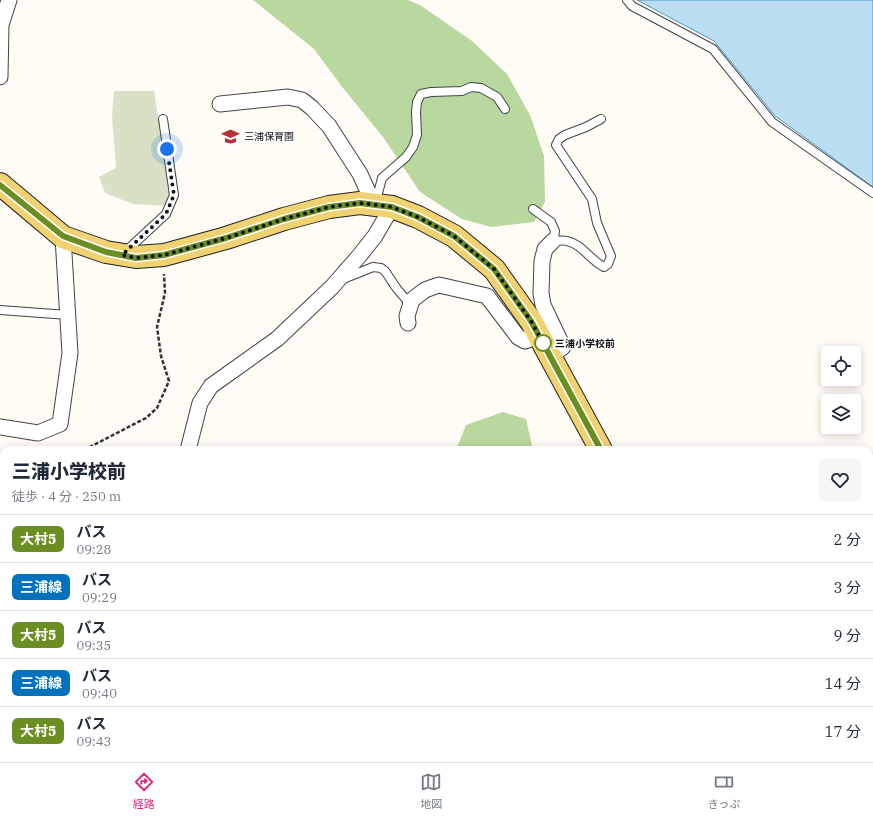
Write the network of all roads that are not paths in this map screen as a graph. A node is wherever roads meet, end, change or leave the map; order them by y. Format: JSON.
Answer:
{"nodes":[{"id":1,"x":9,"y":0,"type":"edge"},
{"id":2,"x":627,"y":0,"type":"edge"},
{"id":3,"x":0,"y":77,"type":"edge"},
{"id":4,"x":220,"y":104,"type":"dead end"},
{"id":5,"x":505,"y":109,"type":"dead end"},
{"id":6,"x":163,"y":119,"type":"dead end"},
{"id":7,"x":600,"y":119,"type":"dead end"},
{"id":8,"x":0,"y":184,"type":"edge"},
{"id":9,"x":873,"y":193,"type":"edge"},
{"id":10,"x":383,"y":206,"type":"junction"},
{"id":11,"x":533,"y":209,"type":"dead end"},
{"id":12,"x":63,"y":236,"type":"junction"},
{"id":13,"x":553,"y":241,"type":"junction"},
{"id":14,"x":122,"y":255,"type":"junction"},
{"id":15,"x":338,"y":281,"type":"junction"},
{"id":16,"x":410,"y":304,"type":"junction"},
{"id":17,"x":0,"y":310,"type":"edge"},
{"id":18,"x":68,"y":315,"type":"junction"},
{"id":19,"x":408,"y":323,"type":"dead end"},
{"id":20,"x":540,"y":336,"type":"junction"},
{"id":21,"x":550,"y":356,"type":"junction"},
{"id":22,"x":0,"y":427,"type":"edge"},
{"id":23,"x":189,"y":446,"type":"edge"},
{"id":24,"x":599,"y":446,"type":"edge"}],
"edges":[{"from":1,"to":3,"type":"street"},
{"from":2,"to":9,"type":"lane"},
{"from":4,"to":10,"type":"street"},
{"from":5,"to":10,"type":"lane"},
{"from":6,"to":14,"type":"lane"},
{"from":7,"to":13,"type":"lane"},
{"from":8,"to":12,"type":"main road"},
{"from":10,"to":14,"type":"main road"},
{"from":10,"to":15,"type":"street"},
{"from":10,"to":20,"type":"main road"},
{"from":11,"to":13,"type":"lane"},
{"from":12,"to":14,"type":"main road"},
{"from":12,"to":18,"type":"street"},
{"from":13,"to":21,"type":"street"},
{"from":15,"to":16,"type":"lane"},
{"from":15,"to":23,"type":"street"},
{"from":16,"to":19,"type":"street"},
{"from":16,"to":20,"type":"street"},
{"from":17,"to":18,"type":"lane"},
{"from":18,"to":22,"type":"street"},
{"from":20,"to":21,"type":"main road"},
{"from":21,"to":24,"type":"main road"}]}
